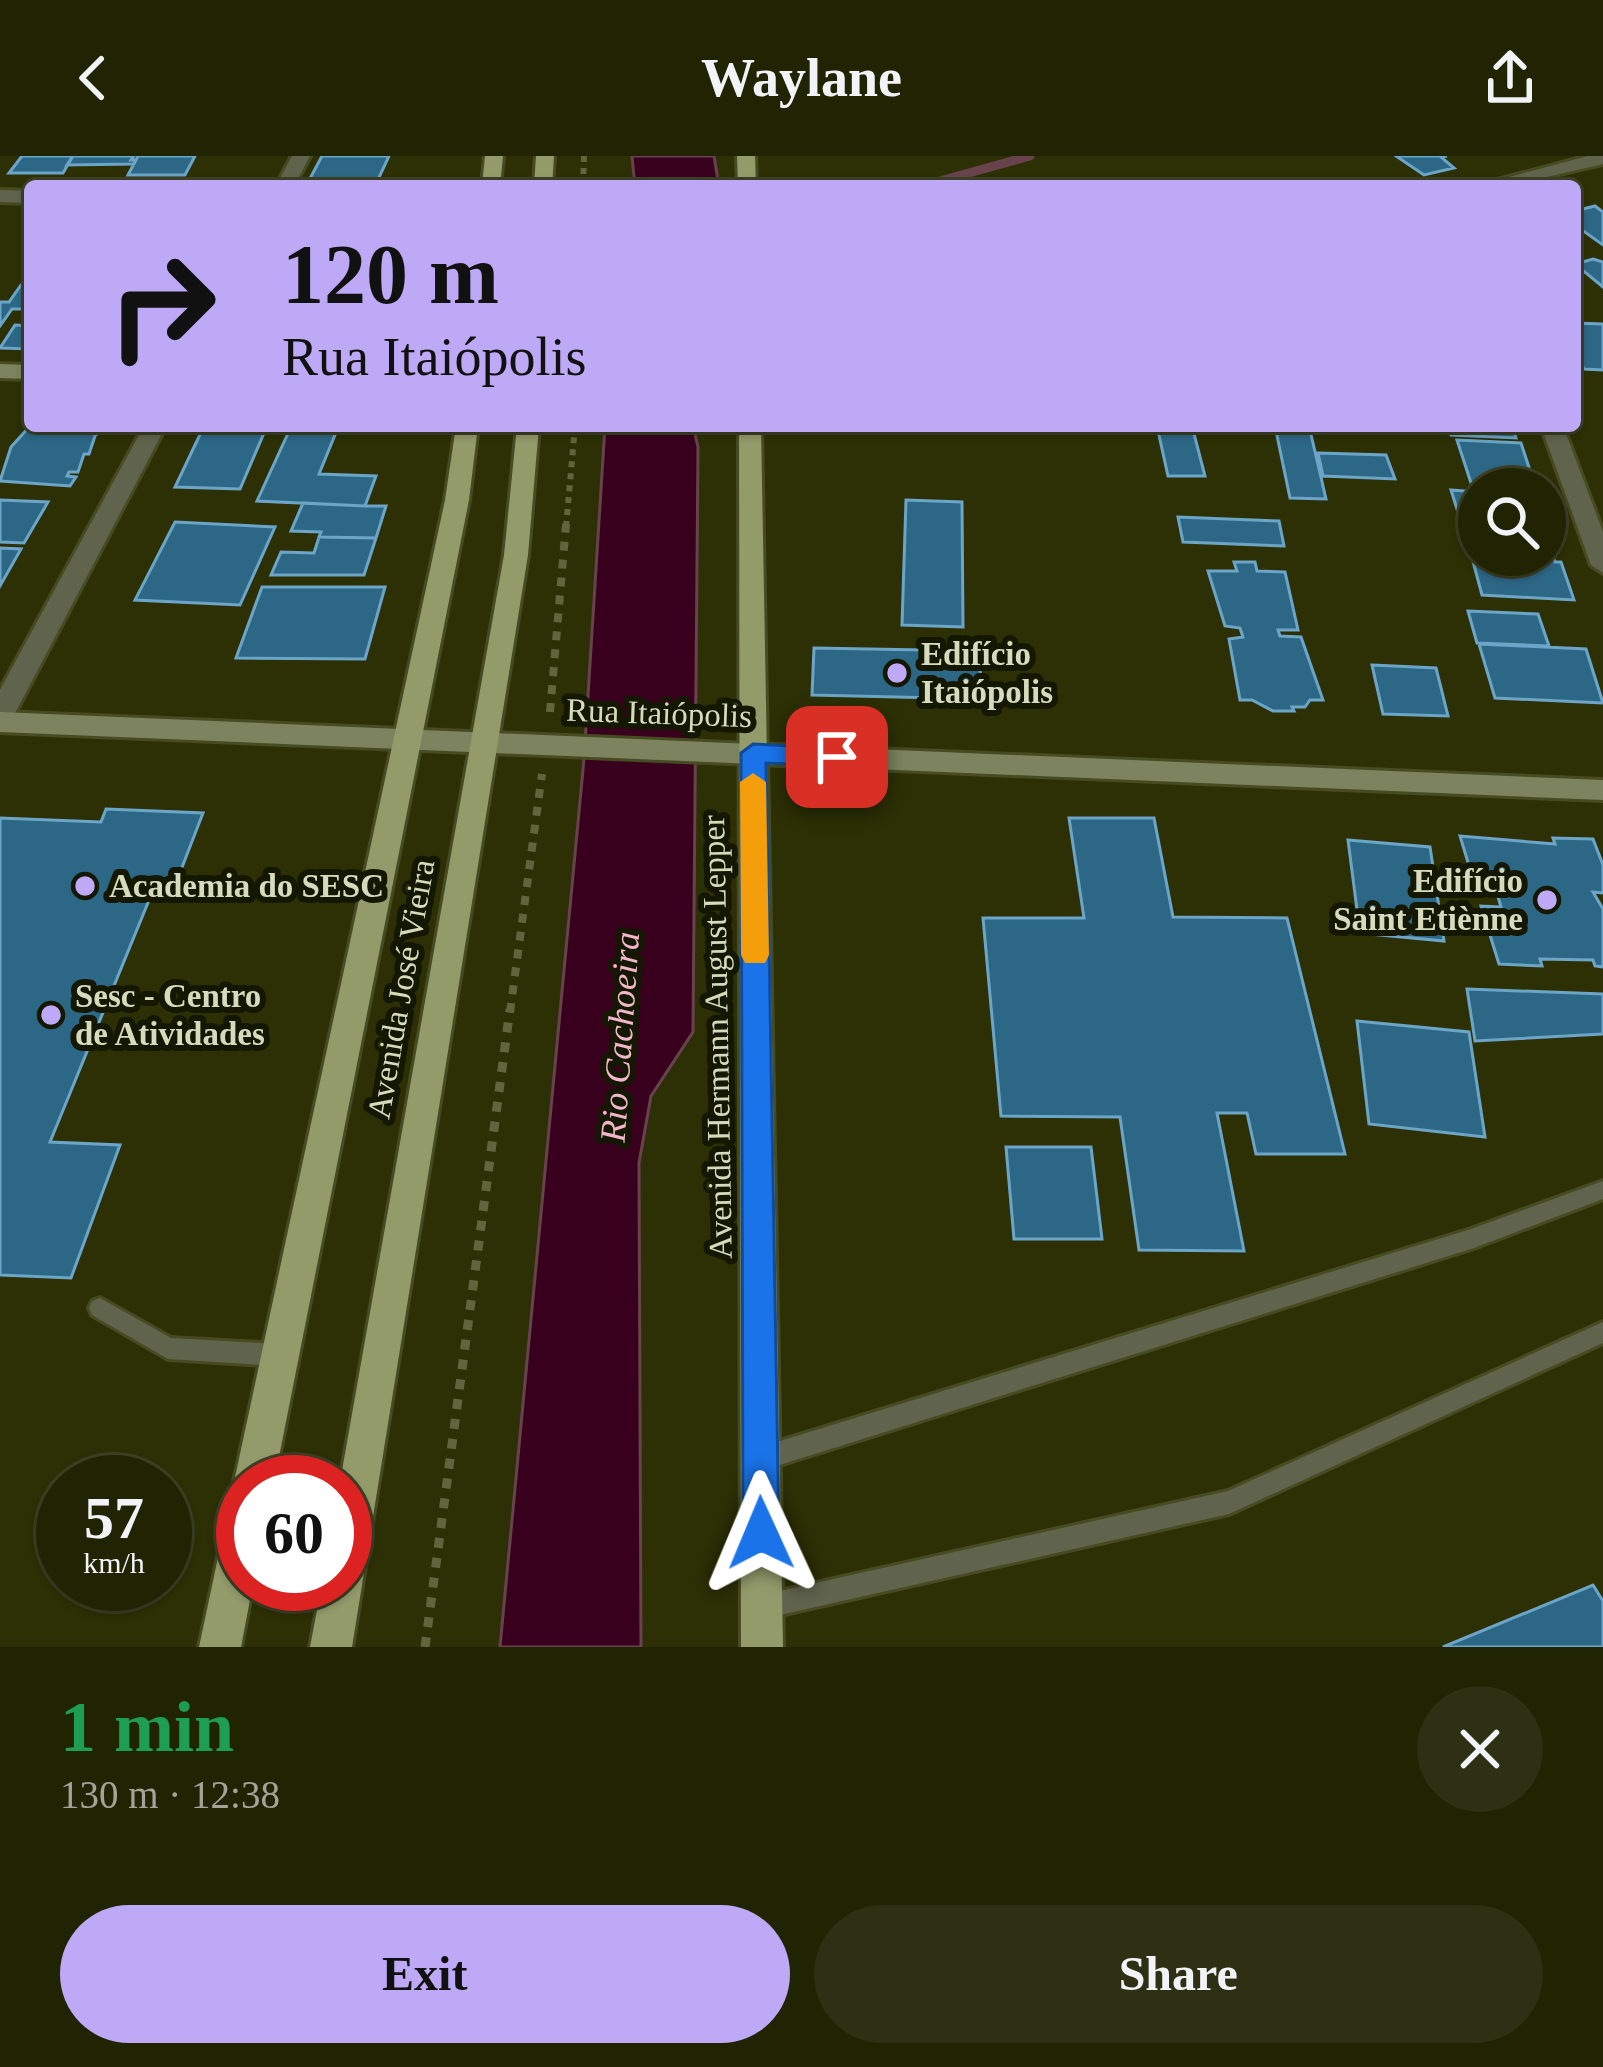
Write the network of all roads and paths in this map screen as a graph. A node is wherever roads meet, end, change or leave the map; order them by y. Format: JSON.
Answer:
{"nodes":[{"id":1,"x":1603,"y":158,"type":"edge"},
{"id":2,"x":1510,"y":180,"type":"edge"},
{"id":3,"x":152,"y":432,"type":"edge"},
{"id":4,"x":466,"y":432,"type":"edge"},
{"id":5,"x":527,"y":432,"type":"edge"},
{"id":6,"x":575,"y":432,"type":"edge"},
{"id":7,"x":750,"y":432,"type":"edge"},
{"id":8,"x":1554,"y":432,"type":"edge"},
{"id":9,"x":1603,"y":565,"type":"edge"},
{"id":10,"x":0,"y":719,"type":"edge"},
{"id":11,"x":408,"y":739,"type":"junction"},
{"id":12,"x":485,"y":742,"type":"junction"},
{"id":13,"x":551,"y":745,"type":"junction"},
{"id":14,"x":753,"y":753,"type":"junction"},
{"id":15,"x":1603,"y":790,"type":"edge"},
{"id":16,"x":1603,"y":1190,"type":"edge"},
{"id":17,"x":100,"y":1308,"type":"dead end"},
{"id":18,"x":1603,"y":1332,"type":"edge"},
{"id":19,"x":280,"y":1355,"type":"junction"},
{"id":20,"x":260,"y":1455,"type":"edge"},
{"id":21,"x":364,"y":1455,"type":"edge"},
{"id":22,"x":760,"y":1459,"type":"junction"},
{"id":23,"x":762,"y":1607,"type":"junction"},
{"id":24,"x":227,"y":1611,"type":"edge"},
{"id":25,"x":337,"y":1611,"type":"edge"},
{"id":26,"x":220,"y":1647,"type":"edge"},
{"id":27,"x":331,"y":1647,"type":"edge"},
{"id":28,"x":425,"y":1647,"type":"edge"},
{"id":29,"x":762,"y":1647,"type":"edge"}],
"edges":[{"from":1,"to":2,"type":"street"},
{"from":3,"to":10,"type":"street"},
{"from":4,"to":11,"type":"main road","name":"Avenida José Vieira"},
{"from":5,"to":12,"type":"main road","name":"Avenida José Vieira"},
{"from":6,"to":13,"type":"path"},
{"from":7,"to":14,"type":"main road","name":"Avenida Hermann August Lepper"},
{"from":8,"to":9,"type":"street"},
{"from":10,"to":11,"type":"main road","name":"Rua Itaiópolis"},
{"from":11,"to":12,"type":"main road","name":"Rua Itaiópolis"},
{"from":11,"to":19,"type":"main road","name":"Avenida José Vieira"},
{"from":12,"to":13,"type":"main road","name":"Rua Itaiópolis"},
{"from":12,"to":21,"type":"main road","name":"Avenida José Vieira"},
{"from":13,"to":14,"type":"main road","name":"Rua Itaiópolis"},
{"from":13,"to":28,"type":"path"},
{"from":14,"to":15,"type":"main road","name":"Rua Itaiópolis"},
{"from":14,"to":22,"type":"main road","name":"Avenida Hermann August Lepper"},
{"from":16,"to":22,"type":"lane"},
{"from":17,"to":19,"type":"lane"},
{"from":18,"to":23,"type":"lane"},
{"from":19,"to":20,"type":"main road","name":"Avenida José Vieira"},
{"from":22,"to":23,"type":"main road","name":"Avenida Hermann August Lepper"},
{"from":23,"to":29,"type":"main road","name":"Avenida Hermann August Lepper"},
{"from":24,"to":26,"type":"main road"},
{"from":25,"to":27,"type":"main road"}]}
